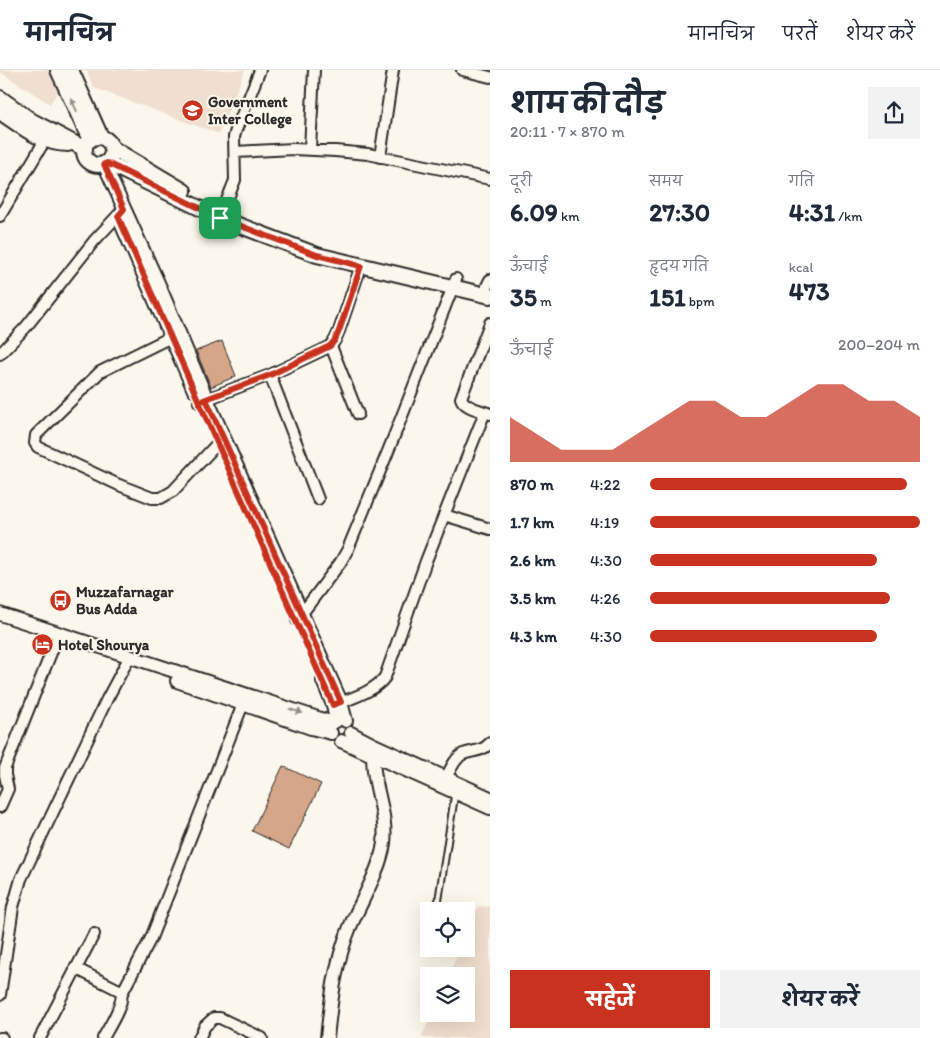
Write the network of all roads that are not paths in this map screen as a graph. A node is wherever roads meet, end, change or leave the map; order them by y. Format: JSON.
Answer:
{"nodes":[{"id":1,"x":58,"y":70,"type":"edge"},
{"id":2,"x":71,"y":70,"type":"edge"},
{"id":3,"x":260,"y":70,"type":"edge"},
{"id":4,"x":314,"y":70,"type":"edge"},
{"id":5,"x":393,"y":70,"type":"edge"},
{"id":6,"x":462,"y":70,"type":"edge"},
{"id":7,"x":490,"y":77,"type":"edge"},
{"id":8,"x":0,"y":98,"type":"edge"},
{"id":9,"x":0,"y":112,"type":"edge"},
{"id":10,"x":45,"y":140,"type":"junction"},
{"id":11,"x":88,"y":142,"type":"junction"},
{"id":12,"x":112,"y":148,"type":"junction"},
{"id":13,"x":310,"y":150,"type":"junction"},
{"id":14,"x":235,"y":152,"type":"junction"},
{"id":15,"x":380,"y":157,"type":"junction"},
{"id":16,"x":102,"y":164,"type":"junction"},
{"id":17,"x":490,"y":179,"type":"edge"},
{"id":18,"x":121,"y":212,"type":"junction"},
{"id":19,"x":222,"y":214,"type":"junction"},
{"id":20,"x":0,"y":216,"type":"edge"},
{"id":21,"x":361,"y":266,"type":"junction"},
{"id":22,"x":454,"y":283,"type":"junction"},
{"id":23,"x":489,"y":287,"type":"edge"},
{"id":24,"x":490,"y":323,"type":"edge"},
{"id":25,"x":171,"y":337,"type":"junction"},
{"id":26,"x":330,"y":346,"type":"junction"},
{"id":27,"x":0,"y":354,"type":"edge"},
{"id":28,"x":270,"y":375,"type":"junction"},
{"id":29,"x":203,"y":400,"type":"junction"},
{"id":30,"x":488,"y":413,"type":"edge"},
{"id":31,"x":358,"y":414,"type":"dead end"},
{"id":32,"x":217,"y":444,"type":"junction"},
{"id":33,"x":318,"y":499,"type":"dead end"},
{"id":34,"x":444,"y":515,"type":"junction"},
{"id":35,"x":490,"y":529,"type":"edge"},
{"id":36,"x":0,"y":614,"type":"edge"},
{"id":37,"x":299,"y":616,"type":"junction"},
{"id":38,"x":0,"y":623,"type":"edge"},
{"id":39,"x":57,"y":636,"type":"junction"},
{"id":40,"x":128,"y":659,"type":"junction"},
{"id":41,"x":243,"y":704,"type":"junction"},
{"id":42,"x":337,"y":704,"type":"junction"},
{"id":43,"x":340,"y":729,"type":"junction"},
{"id":44,"x":490,"y":743,"type":"edge"},
{"id":45,"x":373,"y":750,"type":"junction"},
{"id":46,"x":446,"y":778,"type":"junction"},
{"id":47,"x":455,"y":792,"type":"junction"},
{"id":48,"x":490,"y":798,"type":"edge"},
{"id":49,"x":0,"y":807,"type":"edge"},
{"id":50,"x":490,"y":808,"type":"edge"},
{"id":51,"x":438,"y":902,"type":"edge"},
{"id":52,"x":94,"y":934,"type":"dead end"},
{"id":53,"x":75,"y":968,"type":"junction"},
{"id":54,"x":122,"y":993,"type":"junction"},
{"id":55,"x":0,"y":995,"type":"edge"},
{"id":56,"x":42,"y":1038,"type":"edge"},
{"id":57,"x":103,"y":1038,"type":"edge"},
{"id":58,"x":199,"y":1038,"type":"edge"},
{"id":59,"x":262,"y":1038,"type":"edge"},
{"id":60,"x":327,"y":1038,"type":"edge"}],
"edges":[{"from":11,"to":1,"type":"main road","one_way":true},
{"from":2,"to":11,"type":"main road"},
{"from":3,"to":14,"type":"street"},
{"from":4,"to":13,"type":"street"},
{"from":5,"to":15,"type":"street"},
{"from":6,"to":7,"type":"street"},
{"from":8,"to":11,"type":"main road"},
{"from":9,"to":10,"type":"main road"},
{"from":10,"to":11,"type":"main road"},
{"from":10,"to":20,"type":"street"},
{"from":11,"to":12,"type":"main road"},
{"from":11,"to":16,"type":"main road"},
{"from":12,"to":16,"type":"main road"},
{"from":12,"to":19,"type":"main road"},
{"from":13,"to":14,"type":"street"},
{"from":13,"to":15,"type":"street"},
{"from":14,"to":19,"type":"street"},
{"from":15,"to":17,"type":"street"},
{"from":16,"to":18,"type":"street"},
{"from":16,"to":19,"type":"main road"},
{"from":18,"to":25,"type":"street"},
{"from":18,"to":27,"type":"street"},
{"from":18,"to":29,"type":"street"},
{"from":19,"to":21,"type":"main road"},
{"from":19,"to":22,"type":"main road"},
{"from":21,"to":22,"type":"main road"},
{"from":21,"to":26,"type":"street"},
{"from":22,"to":23,"type":"main road"},
{"from":22,"to":37,"type":"street"},
{"from":24,"to":30,"type":"street"},
{"from":25,"to":29,"type":"street"},
{"from":25,"to":32,"type":"street"},
{"from":26,"to":28,"type":"street"},
{"from":26,"to":31,"type":"street"},
{"from":28,"to":29,"type":"street"},
{"from":28,"to":33,"type":"street"},
{"from":29,"to":32,"type":"street"},
{"from":29,"to":37,"type":"street"},
{"from":30,"to":34,"type":"street"},
{"from":32,"to":37,"type":"street"},
{"from":34,"to":35,"type":"street"},
{"from":34,"to":42,"type":"street"},
{"from":36,"to":39,"type":"street"},
{"from":37,"to":42,"type":"street"},
{"from":38,"to":39,"type":"street"},
{"from":39,"to":40,"type":"street"},
{"from":39,"to":49,"type":"street"},
{"from":40,"to":41,"type":"street"},
{"from":40,"to":43,"type":"street","one_way":true},
{"from":40,"to":55,"type":"street"},
{"from":41,"to":43,"type":"street"},
{"from":41,"to":54,"type":"street"},
{"from":42,"to":43,"type":"street"},
{"from":43,"to":45,"type":"street"},
{"from":44,"to":46,"type":"street"},
{"from":45,"to":46,"type":"street"},
{"from":45,"to":47,"type":"street"},
{"from":45,"to":60,"type":"street"},
{"from":46,"to":48,"type":"street"},
{"from":47,"to":50,"type":"street"},
{"from":47,"to":51,"type":"lane"},
{"from":52,"to":53,"type":"street"},
{"from":53,"to":54,"type":"street"},
{"from":53,"to":56,"type":"street"},
{"from":54,"to":57,"type":"street"},
{"from":58,"to":59,"type":"street"}]}
